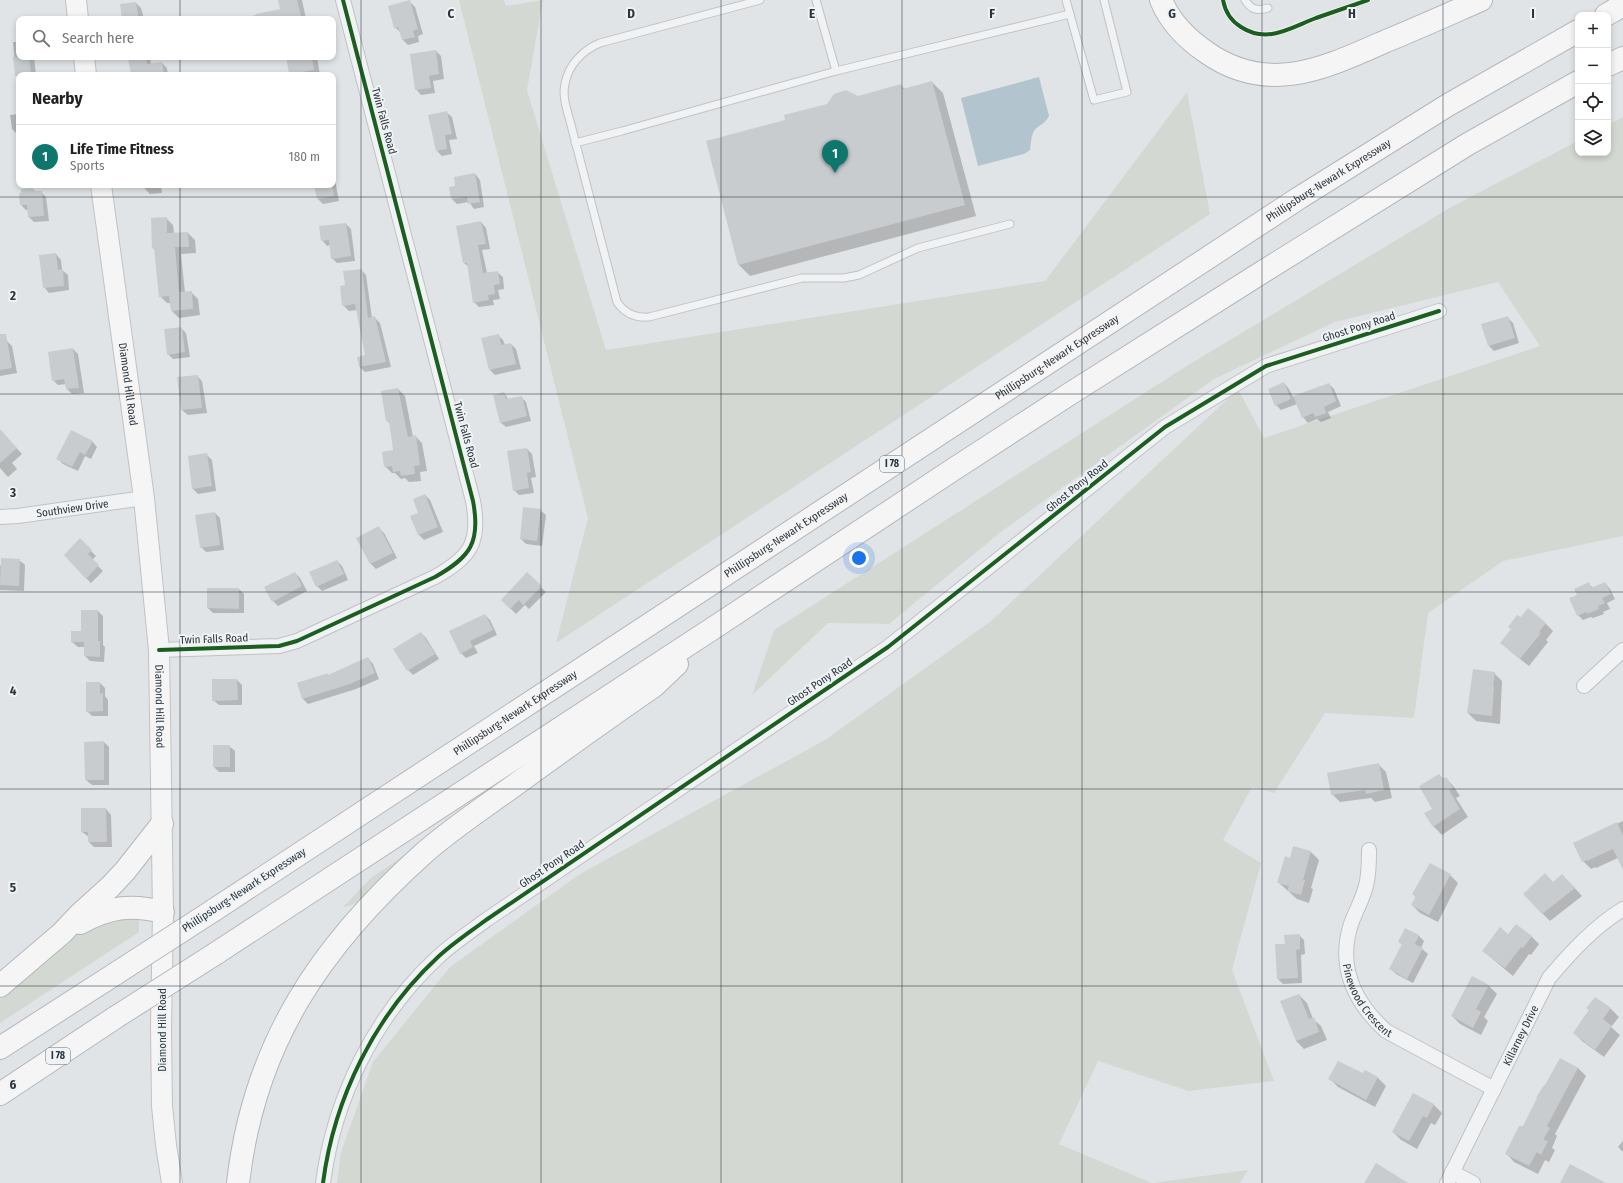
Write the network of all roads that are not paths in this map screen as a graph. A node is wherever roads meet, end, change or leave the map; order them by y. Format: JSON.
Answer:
{"nodes":[{"id":1,"x":76,"y":0,"type":"edge"},
{"id":2,"x":343,"y":0,"type":"edge"},
{"id":3,"x":760,"y":0,"type":"edge"},
{"id":4,"x":816,"y":0,"type":"edge"},
{"id":5,"x":1066,"y":0,"type":"edge"},
{"id":6,"x":1104,"y":0,"type":"edge"},
{"id":7,"x":1161,"y":0,"type":"edge"},
{"id":8,"x":1245,"y":0,"type":"edge"},
{"id":9,"x":1481,"y":0,"type":"edge"},
{"id":10,"x":1623,"y":5,"type":"edge"},
{"id":11,"x":1268,"y":8,"type":"dead end"},
{"id":12,"x":1611,"y":12,"type":"edge"},
{"id":13,"x":1070,"y":14,"type":"junction"},
{"id":14,"x":78,"y":16,"type":"edge"},
{"id":15,"x":1575,"y":33,"type":"edge"},
{"id":16,"x":1623,"y":58,"type":"edge"},
{"id":17,"x":84,"y":60,"type":"edge"},
{"id":18,"x":1611,"y":64,"type":"edge"},
{"id":19,"x":836,"y":71,"type":"junction"},
{"id":20,"x":86,"y":72,"type":"edge"},
{"id":21,"x":1575,"y":84,"type":"edge"},
{"id":22,"x":575,"y":143,"type":"junction"},
{"id":23,"x":101,"y":188,"type":"edge"},
{"id":24,"x":1010,"y":224,"type":"dead end"},
{"id":25,"x":1439,"y":311,"type":"dead end"},
{"id":26,"x":144,"y":498,"type":"junction"},
{"id":27,"x":0,"y":517,"type":"edge"},
{"id":28,"x":715,"y":627,"type":"junction"},
{"id":29,"x":159,"y":650,"type":"junction"},
{"id":30,"x":1623,"y":650,"type":"edge"},
{"id":31,"x":1584,"y":686,"type":"dead end"},
{"id":32,"x":162,"y":824,"type":"junction"},
{"id":33,"x":1370,"y":850,"type":"dead end"},
{"id":34,"x":1623,"y":909,"type":"edge"},
{"id":35,"x":163,"y":912,"type":"junction"},
{"id":36,"x":62,"y":933,"type":"junction"},
{"id":37,"x":0,"y":986,"type":"edge"},
{"id":38,"x":0,"y":1048,"type":"edge"},
{"id":39,"x":1494,"y":1089,"type":"junction"},
{"id":40,"x":0,"y":1094,"type":"edge"},
{"id":41,"x":1449,"y":1178,"type":"edge"},
{"id":42,"x":172,"y":1183,"type":"edge"},
{"id":43,"x":238,"y":1183,"type":"edge"},
{"id":44,"x":323,"y":1183,"type":"edge"},
{"id":45,"x":1473,"y":1183,"type":"edge"}],
"edges":[{"from":1,"to":14,"type":"main road"},
{"from":2,"to":29,"type":"street","name":"Twin Falls Road"},
{"from":3,"to":22,"type":"lane"},
{"from":4,"to":19,"type":"lane"},
{"from":5,"to":13,"type":"lane"},
{"from":6,"to":13,"type":"lane"},
{"from":7,"to":9,"type":"highway"},
{"from":8,"to":11,"type":"lane"},
{"from":10,"to":12,"type":"highway"},
{"from":13,"to":19,"type":"lane"},
{"from":15,"to":38,"type":"highway","name":"Phillipsburg-Newark Expressway","number":"I 78","bridge":true},
{"from":16,"to":18,"type":"highway"},
{"from":17,"to":20,"type":"main road"},
{"from":19,"to":22,"type":"lane"},
{"from":21,"to":28,"type":"highway","number":"I 78"},
{"from":22,"to":24,"type":"lane"},
{"from":23,"to":26,"type":"main road","name":"Diamond Hill Road"},
{"from":25,"to":44,"type":"street","name":"Ghost Pony Road"},
{"from":26,"to":27,"type":"street","name":"Southview Drive"},
{"from":26,"to":29,"type":"main road","name":"Diamond Hill Road"},
{"from":28,"to":40,"type":"highway","number":"I 78","bridge":true},
{"from":28,"to":43,"type":"highway"},
{"from":29,"to":32,"type":"main road","name":"Diamond Hill Road"},
{"from":30,"to":31,"type":"street"},
{"from":32,"to":35,"type":"main road","name":"Diamond Hill Road"},
{"from":32,"to":36,"type":"highway"},
{"from":33,"to":39,"type":"street","name":"Pinewood Crescent"},
{"from":34,"to":39,"type":"street","name":"Killarney Drive"},
{"from":35,"to":36,"type":"highway"},
{"from":35,"to":42,"type":"main road","name":"Diamond Hill Road"},
{"from":36,"to":37,"type":"highway"},
{"from":39,"to":41,"type":"street","name":"Killarney Drive"},
{"from":41,"to":45,"type":"street"}]}
